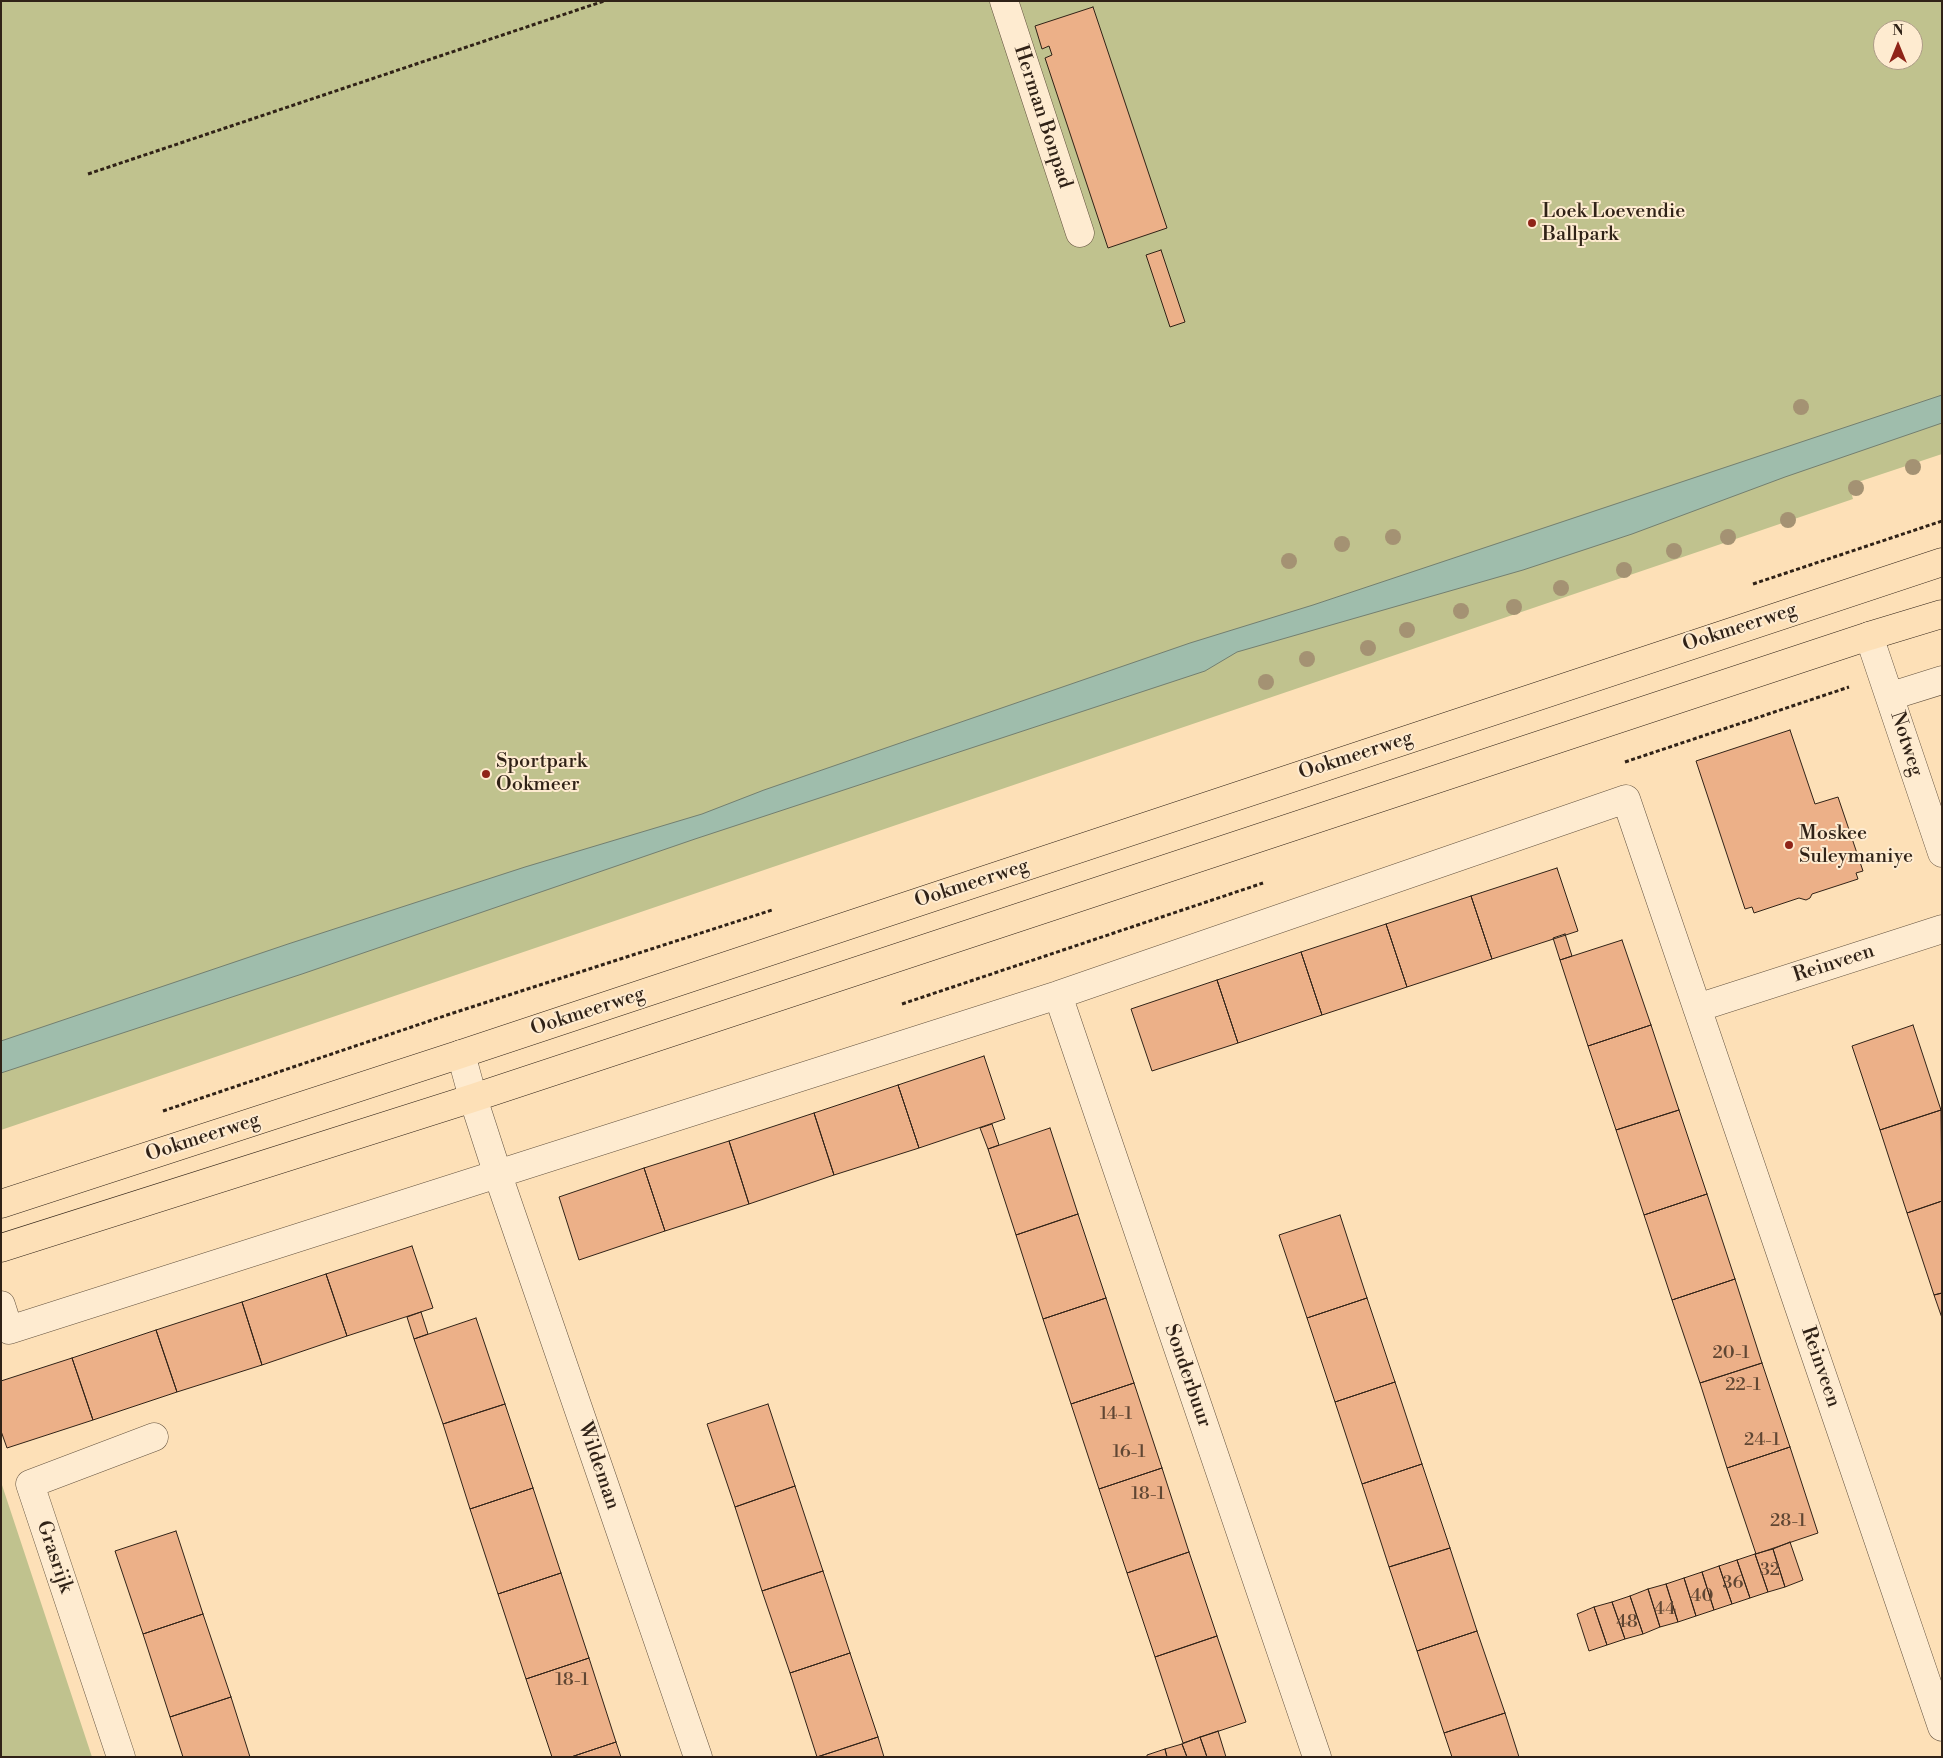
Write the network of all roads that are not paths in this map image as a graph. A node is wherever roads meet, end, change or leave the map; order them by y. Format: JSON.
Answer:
{"nodes":[{"id":1,"x":1004,"y":1,"type":"edge"},
{"id":2,"x":1080,"y":233,"type":"dead end"},
{"id":3,"x":1942,"y":562,"type":"edge"},
{"id":4,"x":1942,"y":614,"type":"edge"},
{"id":5,"x":1869,"y":636,"type":"junction"},
{"id":6,"x":1942,"y":680,"type":"edge"},
{"id":7,"x":1887,"y":686,"type":"junction"},
{"id":8,"x":1942,"y":853,"type":"edge"},
{"id":9,"x":1942,"y":929,"type":"edge"},
{"id":10,"x":1058,"y":995,"type":"junction"},
{"id":11,"x":1697,"y":1008,"type":"junction"},
{"id":12,"x":461,"y":1054,"type":"junction"},
{"id":13,"x":473,"y":1098,"type":"junction"},
{"id":14,"x":498,"y":1175,"type":"junction"},
{"id":15,"x":1,"y":1204,"type":"edge"},
{"id":16,"x":1,"y":1248,"type":"edge"},
{"id":17,"x":1,"y":1305,"type":"edge"},
{"id":18,"x":154,"y":1437,"type":"dead end"},
{"id":19,"x":1942,"y":1727,"type":"edge"},
{"id":20,"x":121,"y":1757,"type":"edge"},
{"id":21,"x":698,"y":1757,"type":"edge"},
{"id":22,"x":1317,"y":1757,"type":"edge"}],
"edges":[{"from":1,"to":2,"type":"street","name":"Herman Bonpad"},
{"from":3,"to":12,"type":"main road","name":"Ookmeerweg"},
{"from":4,"to":5,"type":"main road"},
{"from":5,"to":7,"type":"street","name":"Notweg"},
{"from":5,"to":13,"type":"main road"},
{"from":6,"to":7,"type":"street"},
{"from":7,"to":8,"type":"street","name":"Notweg"},
{"from":9,"to":11,"type":"street","name":"Reinveen"},
{"from":10,"to":11,"type":"street","name":"Reinveen"},
{"from":10,"to":14,"type":"street"},
{"from":10,"to":22,"type":"street","name":"Sonderbuur"},
{"from":11,"to":19,"type":"street","name":"Reinveen"},
{"from":12,"to":13,"type":"street","name":"Wildeman"},
{"from":12,"to":15,"type":"main road","name":"Ookmeerweg"},
{"from":13,"to":14,"type":"street","name":"Wildeman"},
{"from":13,"to":16,"type":"main road"},
{"from":14,"to":17,"type":"street"},
{"from":14,"to":21,"type":"street","name":"Wildeman"},
{"from":18,"to":20,"type":"street","name":"Grasrijk"}]}
